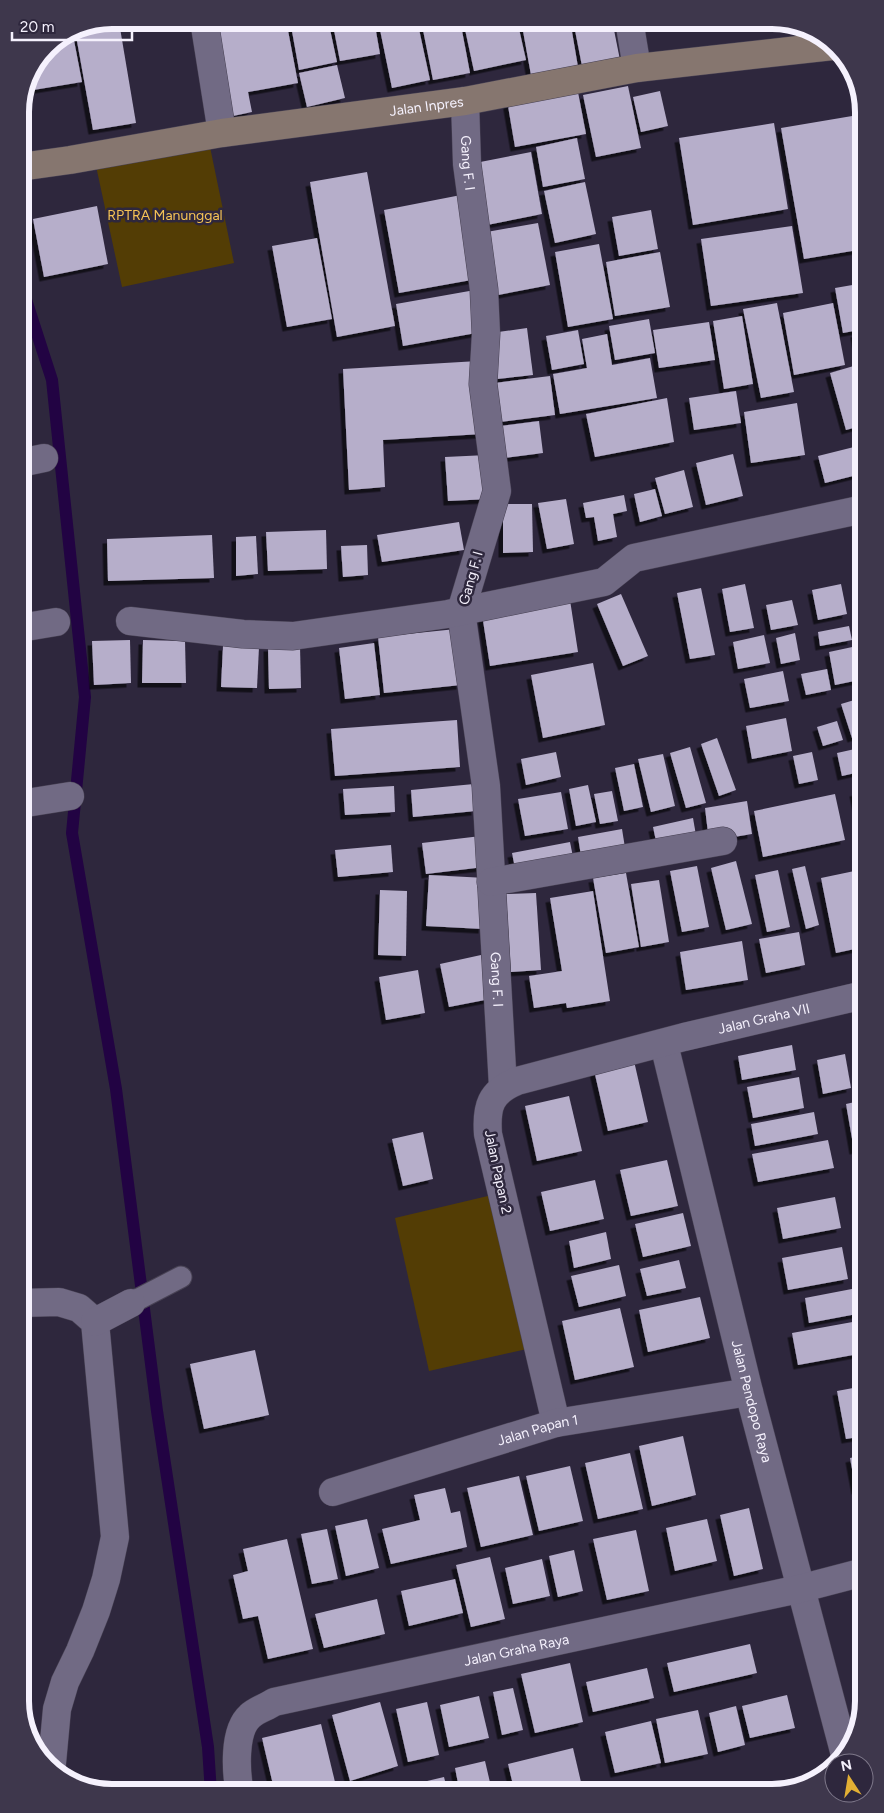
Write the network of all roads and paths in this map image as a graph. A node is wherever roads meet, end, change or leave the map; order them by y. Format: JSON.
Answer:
{"nodes":[{"id":1,"x":205,"y":29,"type":"edge"},
{"id":2,"x":630,"y":29,"type":"edge"},
{"id":3,"x":824,"y":47,"type":"edge"},
{"id":4,"x":637,"y":68,"type":"junction"},
{"id":5,"x":465,"y":101,"type":"junction"},
{"id":6,"x":222,"y":133,"type":"junction"},
{"id":7,"x":29,"y":166,"type":"edge"},
{"id":8,"x":855,"y":511,"type":"edge"},
{"id":9,"x":462,"y":611,"type":"junction"},
{"id":10,"x":130,"y":620,"type":"dead end"},
{"id":11,"x":56,"y":622,"type":"dead end"},
{"id":12,"x":29,"y":626,"type":"edge"},
{"id":13,"x":70,"y":796,"type":"dead end"},
{"id":14,"x":29,"y":803,"type":"edge"},
{"id":15,"x":722,"y":841,"type":"dead end"},
{"id":16,"x":491,"y":882,"type":"junction"},
{"id":17,"x":855,"y":997,"type":"edge"},
{"id":18,"x":664,"y":1044,"type":"junction"},
{"id":19,"x":503,"y":1087,"type":"junction"},
{"id":20,"x":181,"y":1277,"type":"dead end"},
{"id":21,"x":29,"y":1303,"type":"edge"},
{"id":22,"x":131,"y":1303,"type":"joint"},
{"id":23,"x":95,"y":1322,"type":"junction"},
{"id":24,"x":748,"y":1392,"type":"junction"},
{"id":25,"x":556,"y":1423,"type":"junction"},
{"id":26,"x":333,"y":1492,"type":"dead end"},
{"id":27,"x":855,"y":1574,"type":"edge"},
{"id":28,"x":799,"y":1589,"type":"junction"},
{"id":29,"x":842,"y":1746,"type":"edge"},
{"id":30,"x":52,"y":1759,"type":"edge"},
{"id":31,"x":238,"y":1784,"type":"edge"}],
"edges":[{"from":1,"to":6,"type":"street"},
{"from":2,"to":4,"type":"street"},
{"from":3,"to":4,"type":"street","name":"Jalan Inpres"},
{"from":4,"to":5,"type":"street","name":"Jalan Inpres"},
{"from":5,"to":6,"type":"street","name":"Jalan Inpres"},
{"from":5,"to":9,"type":"street","name":"Gang F. I"},
{"from":6,"to":7,"type":"street","name":"Jalan Inpres"},
{"from":8,"to":9,"type":"street"},
{"from":9,"to":10,"type":"street"},
{"from":9,"to":16,"type":"street","name":"Gang F. I"},
{"from":11,"to":12,"type":"street"},
{"from":13,"to":14,"type":"street"},
{"from":15,"to":16,"type":"street"},
{"from":16,"to":19,"type":"street","name":"Gang F. I"},
{"from":17,"to":18,"type":"street","name":"Jalan Graha VII"},
{"from":18,"to":19,"type":"street"},
{"from":18,"to":24,"type":"street","name":"Jalan Pendopo Raya"},
{"from":19,"to":25,"type":"street","name":"Jalan Papan 2"},
{"from":20,"to":22,"type":"lane"},
{"from":21,"to":23,"type":"street"},
{"from":22,"to":23,"type":"street"},
{"from":23,"to":30,"type":"street"},
{"from":24,"to":25,"type":"street","name":"Jalan Papan 1"},
{"from":24,"to":28,"type":"street","name":"Jalan Pendopo Raya"},
{"from":25,"to":26,"type":"street","name":"Jalan Papan 1"},
{"from":27,"to":28,"type":"street","name":"Jalan Graha Raya"},
{"from":28,"to":29,"type":"street","name":"Jalan Pendopo Raya"},
{"from":28,"to":31,"type":"street","name":"Jalan Graha Raya"}]}
